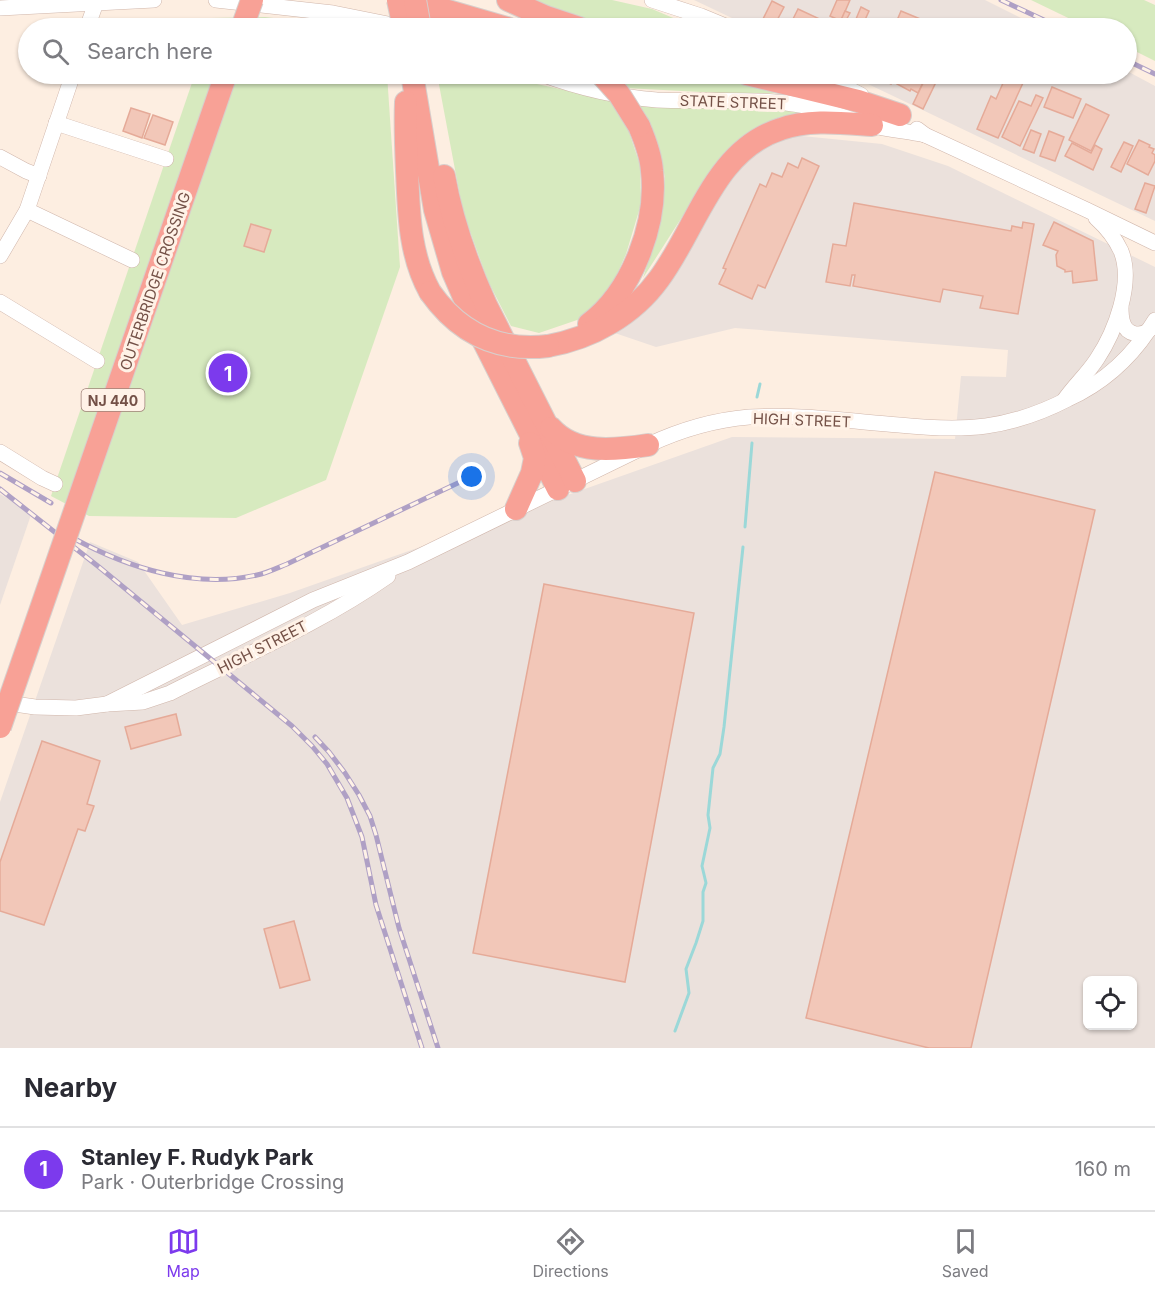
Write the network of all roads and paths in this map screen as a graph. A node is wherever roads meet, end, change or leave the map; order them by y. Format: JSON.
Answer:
{"nodes":[{"id":1,"x":0,"y":0,"type":"edge"},
{"id":2,"x":154,"y":0,"type":"edge"},
{"id":3,"x":216,"y":0,"type":"edge"},
{"id":4,"x":238,"y":0,"type":"edge"},
{"id":5,"x":252,"y":0,"type":"edge"},
{"id":6,"x":396,"y":0,"type":"edge"},
{"id":7,"x":415,"y":0,"type":"edge"},
{"id":8,"x":508,"y":0,"type":"edge"},
{"id":9,"x":652,"y":0,"type":"edge"},
{"id":10,"x":96,"y":2,"type":"edge"},
{"id":11,"x":26,"y":7,"type":"junction"},
{"id":12,"x":0,"y":8,"type":"edge"},
{"id":13,"x":90,"y":18,"type":"edge"},
{"id":14,"x":232,"y":18,"type":"edge"},
{"id":15,"x":246,"y":18,"type":"edge"},
{"id":16,"x":357,"y":18,"type":"edge"},
{"id":17,"x":402,"y":18,"type":"edge"},
{"id":18,"x":418,"y":18,"type":"edge"},
{"id":19,"x":472,"y":18,"type":"edge"},
{"id":20,"x":549,"y":18,"type":"edge"},
{"id":21,"x":706,"y":18,"type":"edge"},
{"id":22,"x":70,"y":84,"type":"edge"},
{"id":23,"x":209,"y":84,"type":"edge"},
{"id":24,"x":223,"y":84,"type":"edge"},
{"id":25,"x":570,"y":84,"type":"edge"},
{"id":26,"x":610,"y":84,"type":"edge"},
{"id":27,"x":788,"y":84,"type":"edge"},
{"id":28,"x":840,"y":84,"type":"edge"},
{"id":29,"x":420,"y":92,"type":"edge"},
{"id":30,"x":900,"y":115,"type":"junction"},
{"id":31,"x":56,"y":123,"type":"junction"},
{"id":32,"x":872,"y":125,"type":"junction"},
{"id":33,"x":925,"y":135,"type":"junction"},
{"id":34,"x":0,"y":157,"type":"edge"},
{"id":35,"x":166,"y":159,"type":"dead end"},
{"id":36,"x":39,"y":176,"type":"junction"},
{"id":37,"x":27,"y":210,"type":"junction"},
{"id":38,"x":1087,"y":210,"type":"junction"},
{"id":39,"x":1155,"y":243,"type":"edge"},
{"id":40,"x":0,"y":256,"type":"edge"},
{"id":41,"x":132,"y":260,"type":"dead end"},
{"id":42,"x":0,"y":302,"type":"edge"},
{"id":43,"x":1122,"y":302,"type":"junction"},
{"id":44,"x":1152,"y":326,"type":"edge"},
{"id":45,"x":548,"y":346,"type":"junction"},
{"id":46,"x":97,"y":361,"type":"dead end"},
{"id":47,"x":1062,"y":402,"type":"junction"},
{"id":48,"x":536,"y":423,"type":"junction"},
{"id":49,"x":648,"y":445,"type":"junction"},
{"id":50,"x":0,"y":452,"type":"edge"},
{"id":51,"x":55,"y":484,"type":"dead end"},
{"id":52,"x":567,"y":485,"type":"junction"},
{"id":53,"x":516,"y":509,"type":"junction"},
{"id":54,"x":0,"y":686,"type":"edge"},
{"id":55,"x":0,"y":702,"type":"edge"},
{"id":56,"x":0,"y":727,"type":"edge"}],
"edges":[{"from":1,"to":11,"type":"street"},
{"from":2,"to":10,"type":"street"},
{"from":3,"to":16,"type":"street"},
{"from":4,"to":14,"type":"highway"},
{"from":5,"to":15,"type":"highway","bridge":true},
{"from":6,"to":17,"type":"highway","bridge":true},
{"from":6,"to":19,"type":"highway"},
{"from":7,"to":18,"type":"highway","bridge":true},
{"from":8,"to":20,"type":"highway"},
{"from":9,"to":21,"type":"street"},
{"from":10,"to":11,"type":"street"},
{"from":10,"to":13,"type":"street"},
{"from":11,"to":12,"type":"street"},
{"from":22,"to":31,"type":"street"},
{"from":23,"to":54,"type":"highway","name":"OUTERBRIDGE CROSSING","number":"NJ 440"},
{"from":24,"to":56,"type":"highway","name":"OUTERBRIDGE CROSSING","number":"NJ 440","bridge":true},
{"from":25,"to":32,"type":"street","name":"STATE STREET"},
{"from":26,"to":45,"type":"highway","bridge":true},
{"from":27,"to":30,"type":"highway"},
{"from":28,"to":30,"type":"street","name":"STATE STREET"},
{"from":29,"to":45,"type":"highway","bridge":true},
{"from":29,"to":48,"type":"highway"},
{"from":30,"to":33,"type":"street","name":"STATE STREET"},
{"from":31,"to":35,"type":"street"},
{"from":31,"to":36,"type":"street"},
{"from":32,"to":33,"type":"street","name":"STATE STREET"},
{"from":32,"to":45,"type":"highway"},
{"from":33,"to":38,"type":"street","name":"STATE STREET"},
{"from":34,"to":36,"type":"street"},
{"from":36,"to":37,"type":"street"},
{"from":37,"to":40,"type":"street"},
{"from":37,"to":41,"type":"street"},
{"from":38,"to":39,"type":"street","name":"STATE STREET"},
{"from":38,"to":43,"type":"street"},
{"from":42,"to":46,"type":"street"},
{"from":43,"to":44,"type":"street"},
{"from":43,"to":47,"type":"street"},
{"from":44,"to":47,"type":"street","name":"HIGH STREET"},
{"from":47,"to":49,"type":"street","name":"HIGH STREET"},
{"from":48,"to":49,"type":"highway"},
{"from":48,"to":52,"type":"highway"},
{"from":48,"to":53,"type":"highway"},
{"from":49,"to":52,"type":"street","name":"HIGH STREET"},
{"from":50,"to":51,"type":"street"},
{"from":52,"to":53,"type":"street","name":"HIGH STREET"},
{"from":53,"to":55,"type":"street","name":"HIGH STREET"}]}
